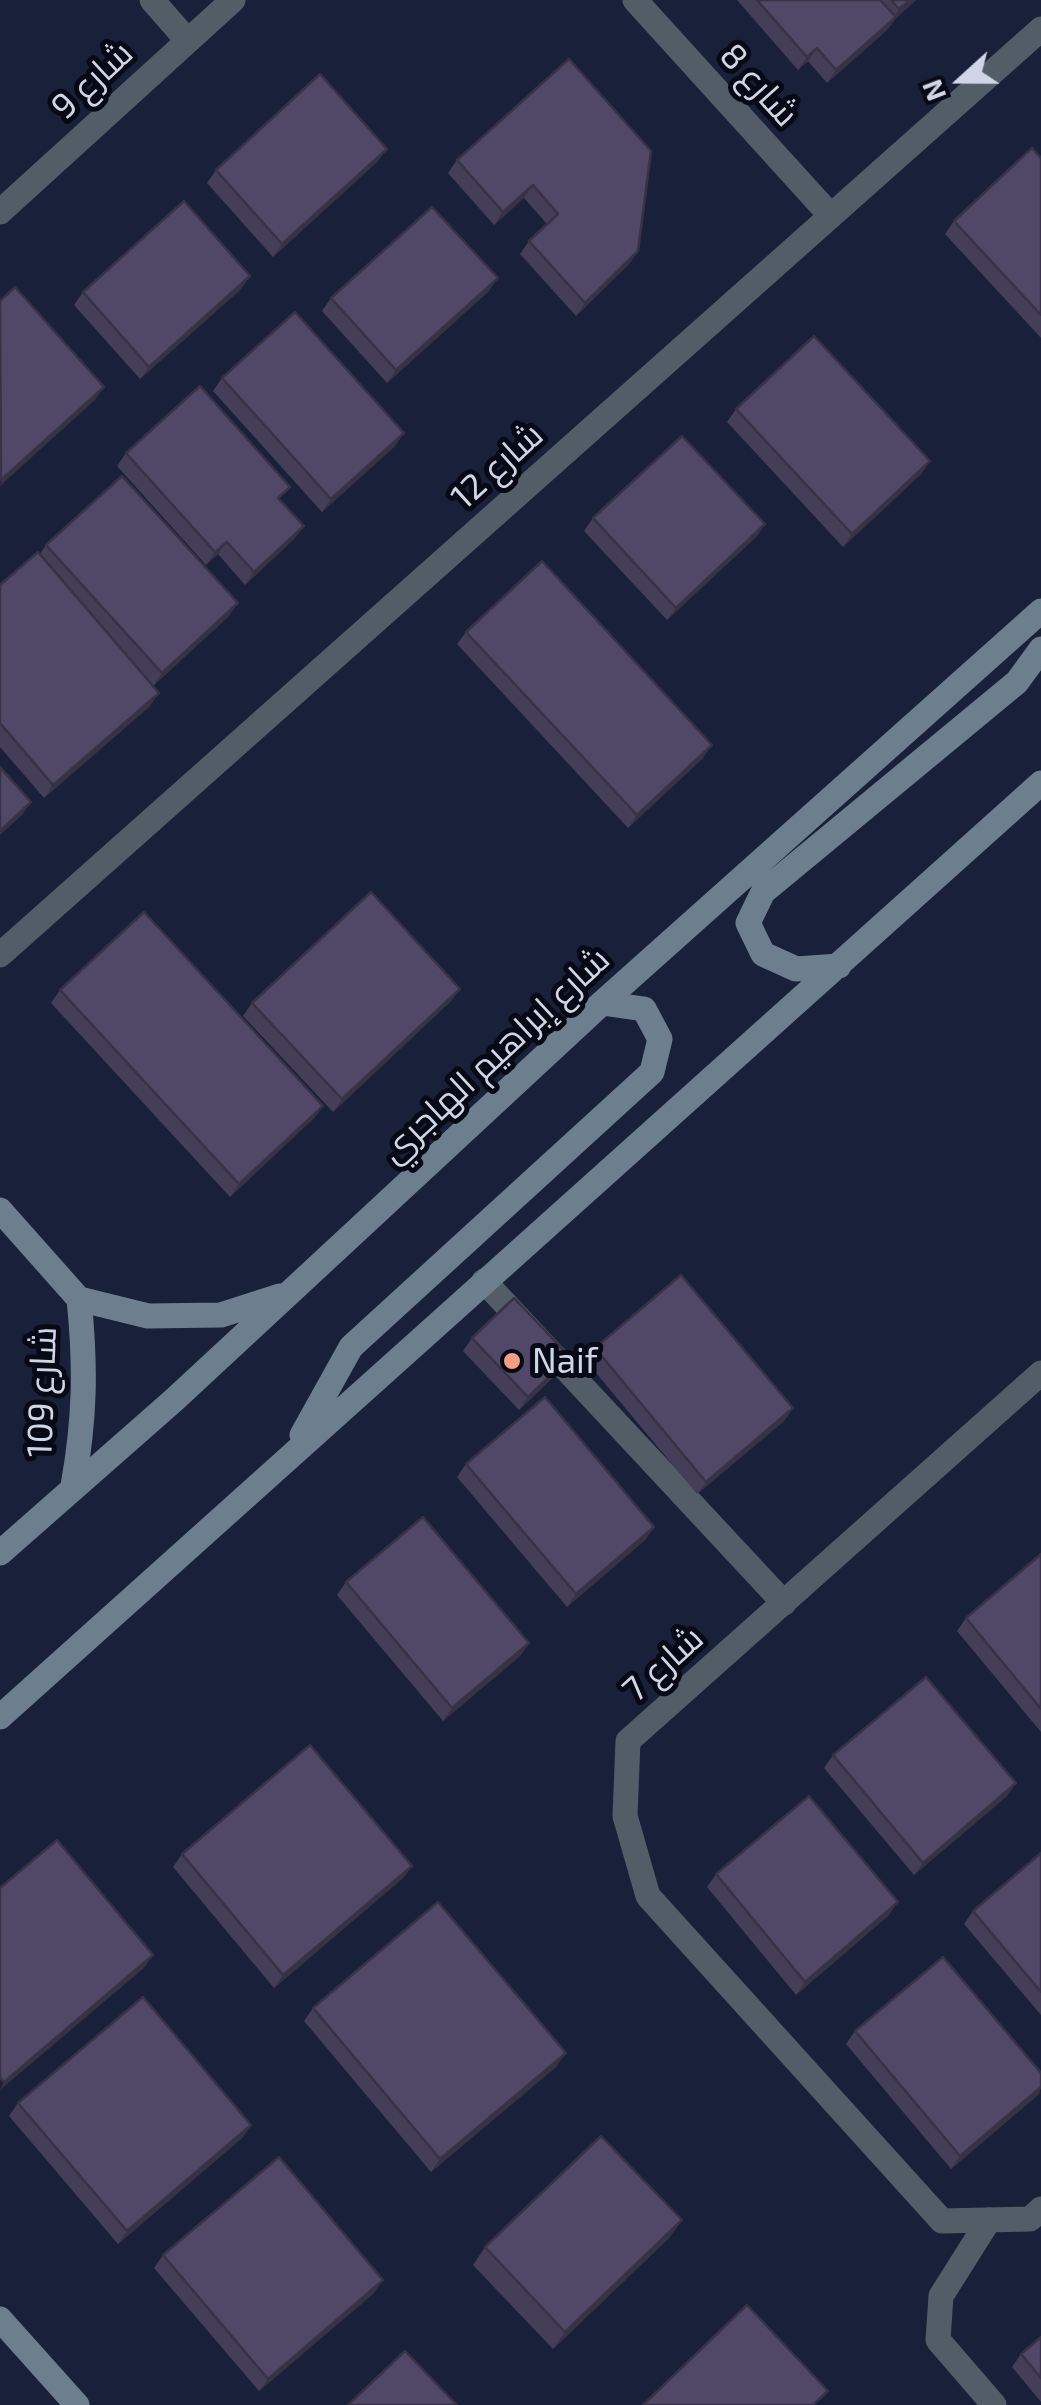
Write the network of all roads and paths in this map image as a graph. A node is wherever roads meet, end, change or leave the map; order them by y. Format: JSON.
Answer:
{"nodes":[{"id":1,"x":152,"y":0,"type":"edge"},
{"id":2,"x":233,"y":0,"type":"edge"},
{"id":3,"x":635,"y":0,"type":"edge"},
{"id":4,"x":1041,"y":29,"type":"edge"},
{"id":5,"x":188,"y":40,"type":"junction"},
{"id":6,"x":0,"y":212,"type":"edge"},
{"id":7,"x":830,"y":216,"type":"junction"},
{"id":8,"x":1041,"y":611,"type":"edge"},
{"id":9,"x":1041,"y":649,"type":"edge"},
{"id":10,"x":1041,"y":782,"type":"edge"},
{"id":11,"x":0,"y":955,"type":"edge"},
{"id":12,"x":839,"y":966,"type":"junction"},
{"id":13,"x":602,"y":1003,"type":"junction"},
{"id":14,"x":0,"y":1210,"type":"edge"},
{"id":15,"x":484,"y":1281,"type":"junction"},
{"id":16,"x":289,"y":1293,"type":"junction"},
{"id":17,"x":78,"y":1298,"type":"junction"},
{"id":18,"x":1041,"y":1373,"type":"edge"},
{"id":19,"x":292,"y":1452,"type":"junction"},
{"id":20,"x":73,"y":1486,"type":"junction"},
{"id":21,"x":0,"y":1553,"type":"edge"},
{"id":22,"x":784,"y":1603,"type":"junction"},
{"id":23,"x":0,"y":1717,"type":"edge"},
{"id":24,"x":1041,"y":2209,"type":"edge"},
{"id":25,"x":989,"y":2220,"type":"junction"},
{"id":26,"x":5,"y":2327,"type":"edge"},
{"id":27,"x":77,"y":2405,"type":"edge"},
{"id":28,"x":994,"y":2405,"type":"edge"}],
"edges":[{"from":1,"to":5,"type":"street","name":"شارع 9"},
{"from":2,"to":5,"type":"street","name":"شارع 9"},
{"from":3,"to":7,"type":"street","name":"شارع 8"},
{"from":4,"to":7,"type":"street","name":"شارع 12"},
{"from":5,"to":6,"type":"street","name":"شارع 9"},
{"from":7,"to":11,"type":"street","name":"شارع 12"},
{"from":8,"to":13,"type":"main road","name":"شارع إبراهيم الهاجري"},
{"from":9,"to":12,"type":"main road"},
{"from":10,"to":12,"type":"main road"},
{"from":12,"to":15,"type":"main road"},
{"from":13,"to":16,"type":"main road","name":"شارع إبراهيم الهاجري"},
{"from":13,"to":19,"type":"main road"},
{"from":14,"to":17,"type":"main road","name":"شارع 109"},
{"from":15,"to":19,"type":"main road"},
{"from":15,"to":22,"type":"street"},
{"from":16,"to":17,"type":"main road","name":"شارع 109"},
{"from":16,"to":20,"type":"main road","name":"شارع إبراهيم الهاجري"},
{"from":17,"to":20,"type":"main road","name":"شارع 109"},
{"from":18,"to":22,"type":"street","name":"شارع 7"},
{"from":19,"to":23,"type":"main road"},
{"from":20,"to":21,"type":"main road","name":"شارع إبراهيم الهاجري"},
{"from":22,"to":25,"type":"street","name":"شارع 7"},
{"from":24,"to":25,"type":"street","name":"شارع 7"},
{"from":25,"to":28,"type":"street"},
{"from":26,"to":27,"type":"main road"}]}
